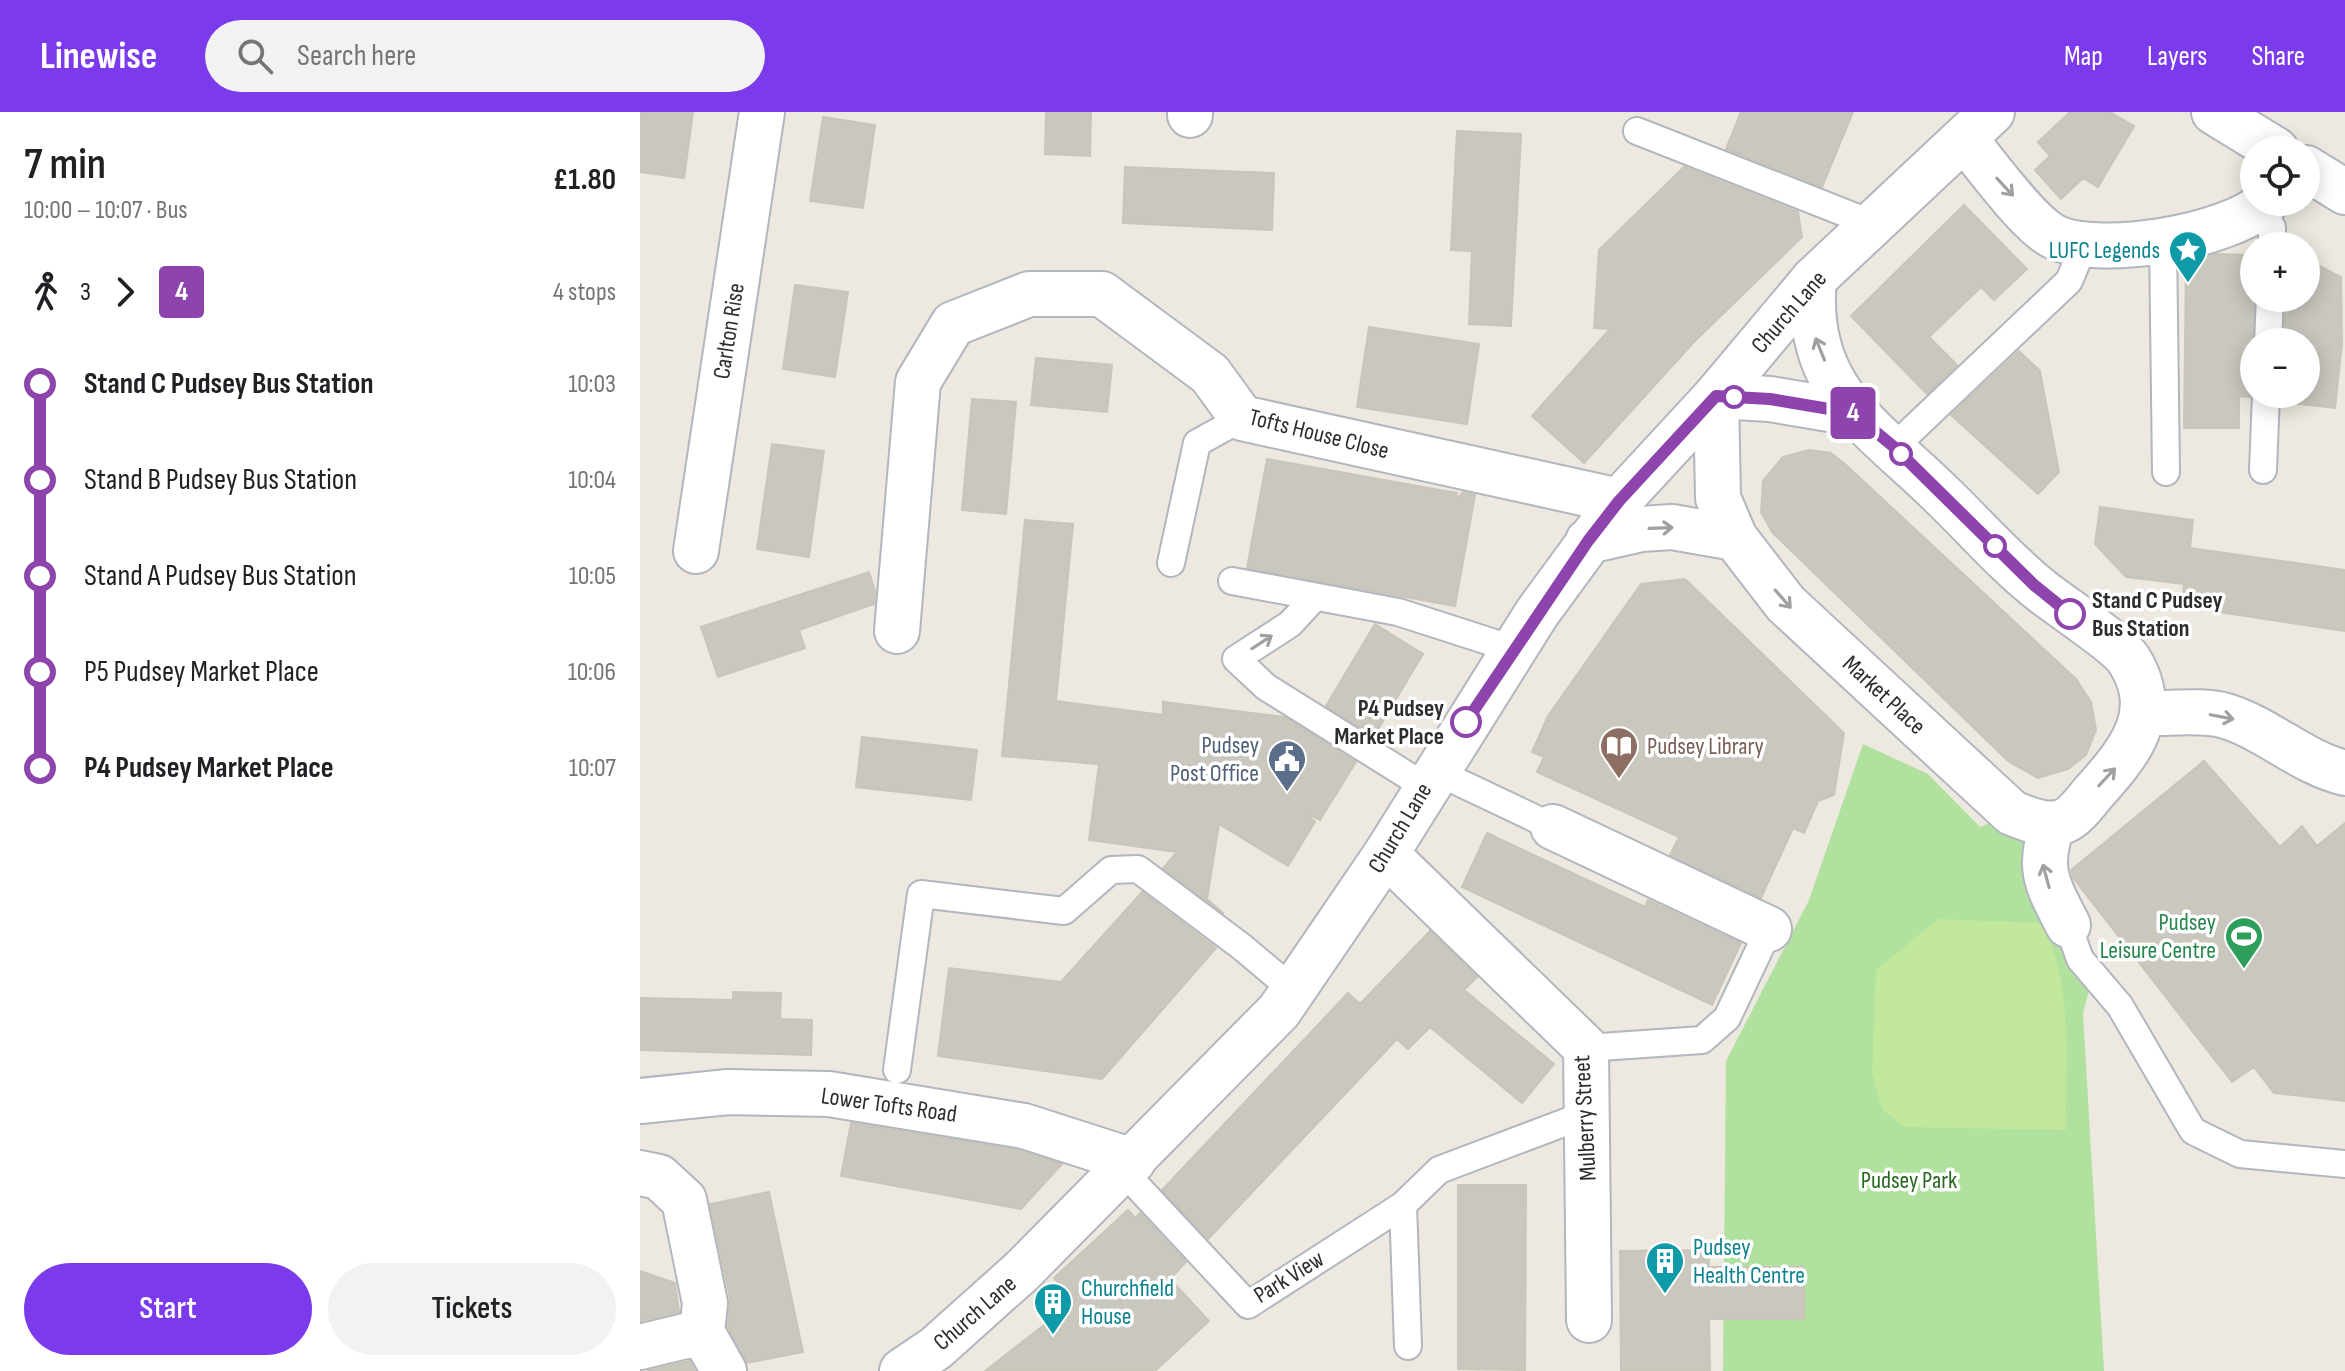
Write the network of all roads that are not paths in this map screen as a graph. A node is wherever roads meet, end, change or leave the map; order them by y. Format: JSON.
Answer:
{"nodes":[{"id":1,"x":762,"y":112,"type":"edge"},
{"id":2,"x":2214,"y":112,"type":"edge"},
{"id":3,"x":1979,"y":126,"type":"edge"},
{"id":4,"x":1637,"y":131,"type":"dead end"},
{"id":5,"x":2253,"y":136,"type":"edge"},
{"id":6,"x":2320,"y":177,"type":"edge"},
{"id":7,"x":2345,"y":192,"type":"edge"},
{"id":8,"x":2265,"y":219,"type":"edge"},
{"id":9,"x":1873,"y":224,"type":"junction"},
{"id":10,"x":2066,"y":239,"type":"junction"},
{"id":11,"x":2163,"y":241,"type":"junction"},
{"id":12,"x":1814,"y":279,"type":"junction"},
{"id":13,"x":1716,"y":396,"type":"junction"},
{"id":14,"x":2265,"y":408,"type":"edge"},
{"id":15,"x":1853,"y":413,"type":"junction"},
{"id":16,"x":1242,"y":418,"type":"junction"},
{"id":17,"x":1894,"y":447,"type":"junction"},
{"id":18,"x":2263,"y":470,"type":"dead end"},
{"id":19,"x":2166,"y":472,"type":"dead end"},
{"id":20,"x":1619,"y":501,"type":"junction"},
{"id":21,"x":1735,"y":538,"type":"junction"},
{"id":22,"x":1588,"y":541,"type":"junction"},
{"id":23,"x":696,"y":551,"type":"dead end"},
{"id":24,"x":1171,"y":563,"type":"dead end"},
{"id":25,"x":1232,"y":581,"type":"dead end"},
{"id":26,"x":1315,"y":597,"type":"junction"},
{"id":27,"x":897,"y":631,"type":"dead end"},
{"id":28,"x":1513,"y":649,"type":"junction"},
{"id":29,"x":2145,"y":713,"type":"junction"},
{"id":30,"x":2341,"y":764,"type":"edge"},
{"id":31,"x":1430,"y":779,"type":"junction"},
{"id":32,"x":2053,"y":824,"type":"junction"},
{"id":33,"x":1553,"y":827,"type":"joint"},
{"id":34,"x":1386,"y":854,"type":"junction"},
{"id":35,"x":2068,"y":925,"type":"joint"},
{"id":36,"x":1769,"y":929,"type":"joint"},
{"id":37,"x":1293,"y":990,"type":"junction"},
{"id":38,"x":1586,"y":1048,"type":"junction"},
{"id":39,"x":897,"y":1070,"type":"dead end"},
{"id":40,"x":640,"y":1101,"type":"edge"},
{"id":41,"x":1587,"y":1114,"type":"junction"},
{"id":42,"x":2345,"y":1164,"type":"edge"},
{"id":43,"x":1128,"y":1166,"type":"junction"},
{"id":44,"x":640,"y":1173,"type":"edge"},
{"id":45,"x":1403,"y":1205,"type":"junction"},
{"id":46,"x":1589,"y":1320,"type":"dead end"},
{"id":47,"x":702,"y":1332,"type":"junction"},
{"id":48,"x":1408,"y":1346,"type":"dead end"},
{"id":49,"x":640,"y":1347,"type":"edge"},
{"id":50,"x":724,"y":1371,"type":"edge"},
{"id":51,"x":902,"y":1371,"type":"edge"}],
"edges":[{"from":1,"to":23,"type":"street","name":"Carlton Rise"},
{"from":2,"to":5,"type":"street"},
{"from":3,"to":9,"type":"street","name":"Church Lane"},
{"from":3,"to":10,"type":"street","one_way":true},
{"from":4,"to":9,"type":"lane"},
{"from":6,"to":7,"type":"street"},
{"from":8,"to":11,"type":"street"},
{"from":9,"to":12,"type":"street","name":"Church Lane"},
{"from":10,"to":11,"type":"street"},
{"from":10,"to":17,"type":"lane"},
{"from":11,"to":19,"type":"lane"},
{"from":12,"to":13,"type":"street","name":"Church Lane"},
{"from":15,"to":12,"type":"street","one_way":true},
{"from":13,"to":15,"type":"street"},
{"from":13,"to":20,"type":"street","name":"Church Lane"},
{"from":13,"to":21,"type":"street","name":"Market Place"},
{"from":14,"to":18,"type":"lane"},
{"from":15,"to":17,"type":"street"},
{"from":16,"to":20,"type":"street","name":"Tofts House Close"},
{"from":16,"to":24,"type":"lane"},
{"from":16,"to":27,"type":"street","name":"Tofts House Close"},
{"from":17,"to":29,"type":"street"},
{"from":20,"to":22,"type":"street","name":"Church Lane"},
{"from":22,"to":21,"type":"street","one_way":true},
{"from":21,"to":32,"type":"street","name":"Market Place","one_way":true},
{"from":22,"to":28,"type":"street","name":"Church Lane"},
{"from":25,"to":26,"type":"lane"},
{"from":26,"to":28,"type":"lane"},
{"from":31,"to":26,"type":"lane","one_way":true},
{"from":28,"to":31,"type":"street","name":"Church Lane"},
{"from":29,"to":30,"type":"street","one_way":true},
{"from":32,"to":29,"type":"street","one_way":true},
{"from":31,"to":33,"type":"lane"},
{"from":31,"to":34,"type":"street","name":"Church Lane"},
{"from":35,"to":32,"type":"street","one_way":true},
{"from":33,"to":36,"type":"street"},
{"from":34,"to":37,"type":"street","name":"Church Lane"},
{"from":34,"to":38,"type":"street","name":"Mulberry Street"},
{"from":35,"to":42,"type":"lane"},
{"from":36,"to":38,"type":"lane"},
{"from":37,"to":39,"type":"lane"},
{"from":37,"to":43,"type":"street","name":"Church Lane"},
{"from":38,"to":41,"type":"street","name":"Mulberry Street"},
{"from":40,"to":43,"type":"street","name":"Lower Tofts Road"},
{"from":41,"to":45,"type":"lane","name":"Park View"},
{"from":41,"to":46,"type":"street","name":"Mulberry Street"},
{"from":43,"to":45,"type":"lane","name":"Park View"},
{"from":43,"to":51,"type":"street","name":"Church Lane"},
{"from":44,"to":47,"type":"street"},
{"from":45,"to":48,"type":"lane"},
{"from":47,"to":49,"type":"street"},
{"from":47,"to":50,"type":"street"}]}
